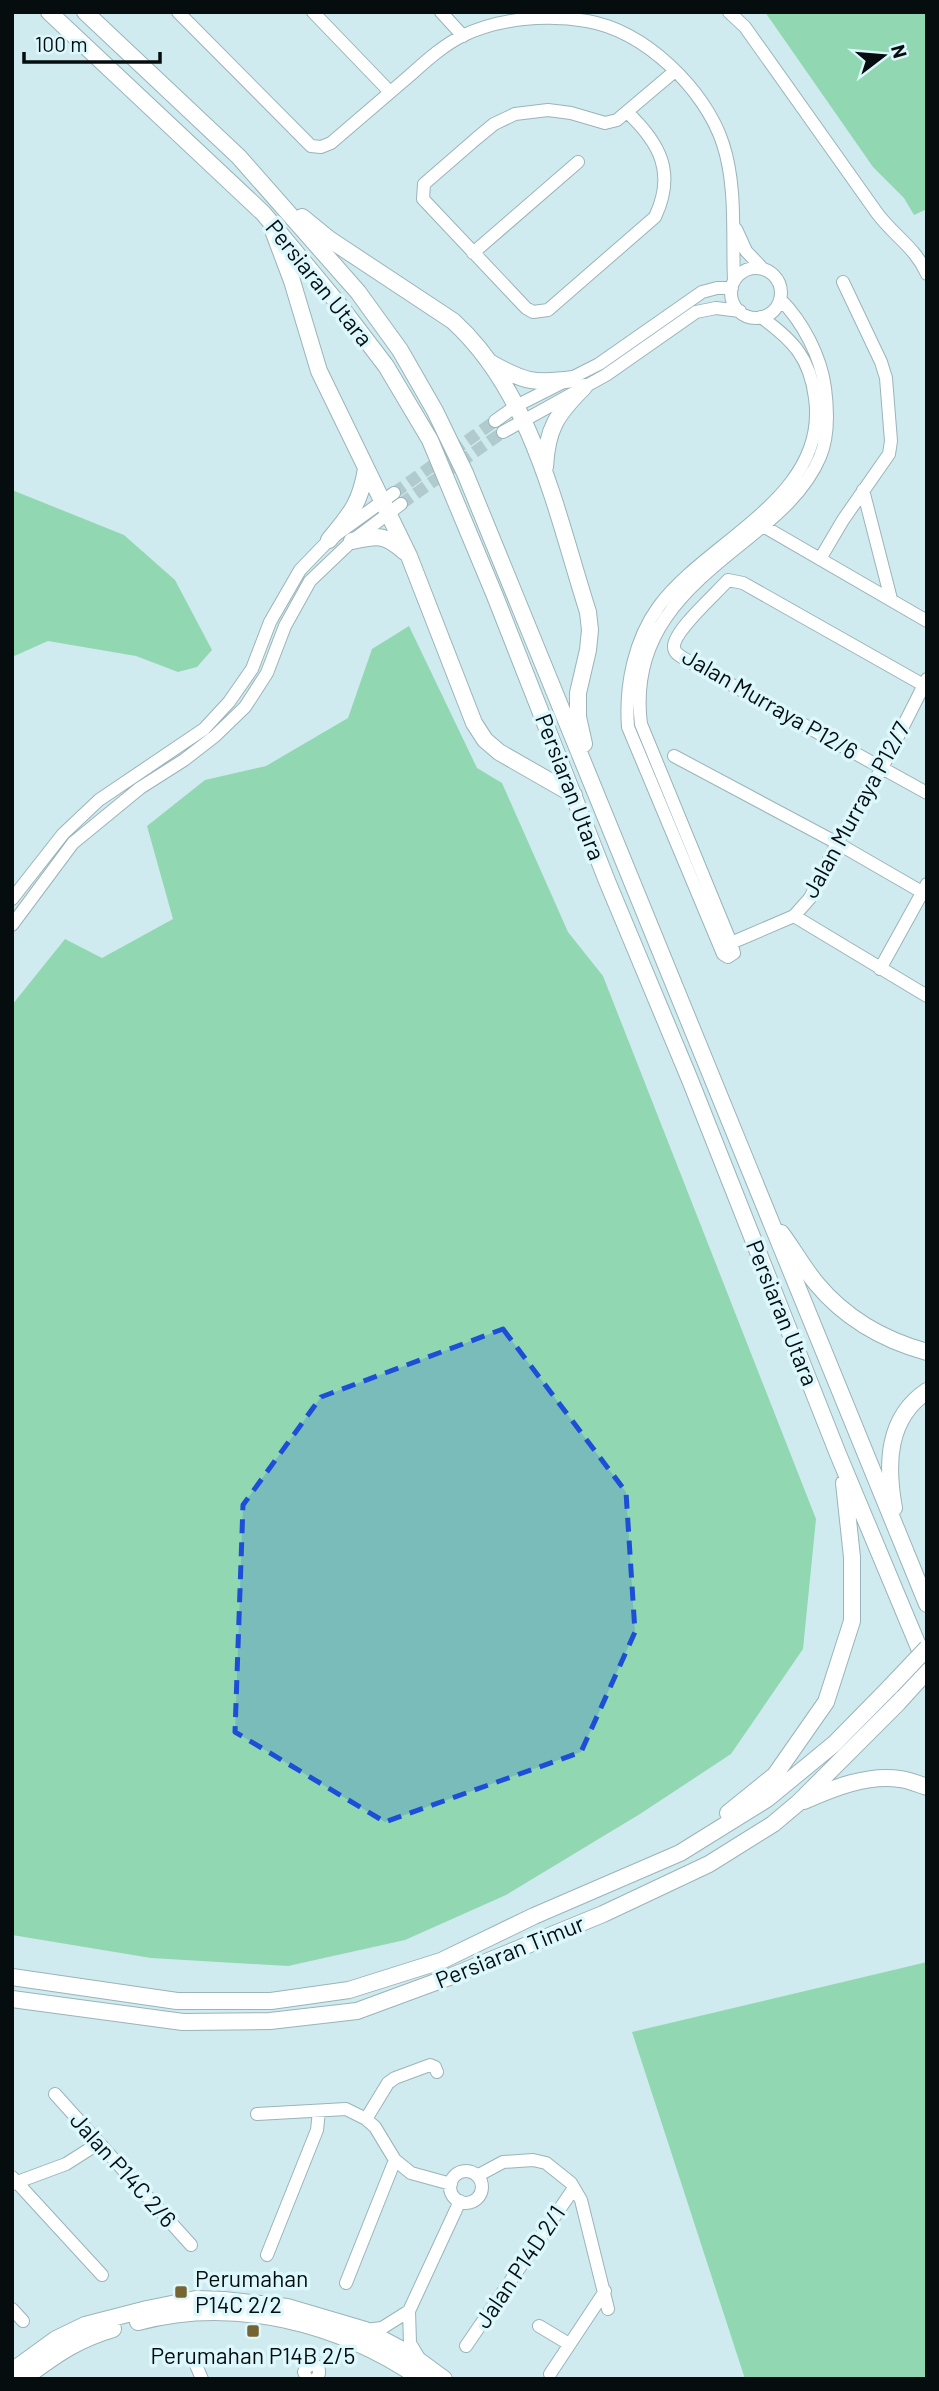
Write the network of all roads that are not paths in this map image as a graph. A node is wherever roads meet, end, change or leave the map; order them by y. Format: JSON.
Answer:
{"nodes":[{"id":1,"x":50,"y":12,"type":"edge"},
{"id":2,"x":85,"y":12,"type":"edge"},
{"id":3,"x":178,"y":12,"type":"edge"},
{"id":4,"x":313,"y":12,"type":"edge"},
{"id":5,"x":441,"y":12,"type":"edge"},
{"id":6,"x":729,"y":12,"type":"edge"},
{"id":7,"x":544,"y":15,"type":"edge"},
{"id":8,"x":585,"y":17,"type":"edge"},
{"id":9,"x":463,"y":36,"type":"junction"},
{"id":10,"x":675,"y":71,"type":"junction"},
{"id":11,"x":390,"y":92,"type":"junction"},
{"id":12,"x":627,"y":112,"type":"junction"},
{"id":13,"x":239,"y":157,"type":"junction"},
{"id":14,"x":578,"y":162,"type":"dead end"},
{"id":15,"x":263,"y":214,"type":"junction"},
{"id":16,"x":733,"y":219,"type":"junction"},
{"id":17,"x":473,"y":253,"type":"junction"},
{"id":18,"x":762,"y":268,"type":"junction"},
{"id":19,"x":927,"y":274,"type":"edge"},
{"id":20,"x":843,"y":282,"type":"dead end"},
{"id":21,"x":733,"y":285,"type":"junction"},
{"id":22,"x":780,"y":299,"type":"junction"},
{"id":23,"x":740,"y":311,"type":"junction"},
{"id":24,"x":761,"y":317,"type":"junction"},
{"id":25,"x":489,"y":361,"type":"junction"},
{"id":26,"x":578,"y":383,"type":"junction"},
{"id":27,"x":519,"y":413,"type":"junction"},
{"id":28,"x":499,"y":427,"type":"tunnel mouth"},
{"id":29,"x":366,"y":469,"type":"junction"},
{"id":30,"x":545,"y":475,"type":"junction"},
{"id":31,"x":863,"y":490,"type":"junction"},
{"id":32,"x":391,"y":503,"type":"junction"},
{"id":33,"x":759,"y":522,"type":"junction"},
{"id":34,"x":329,"y":540,"type":"junction"},
{"id":35,"x":352,"y":541,"type":"junction"},
{"id":36,"x":409,"y":556,"type":"junction"},
{"id":37,"x":820,"y":559,"type":"junction"},
{"id":38,"x":891,"y":599,"type":"junction"},
{"id":39,"x":927,"y":621,"type":"edge"},
{"id":40,"x":926,"y":683,"type":"edge"},
{"id":41,"x":674,"y":757,"type":"dead end"},
{"id":42,"x":881,"y":768,"type":"junction"},
{"id":43,"x":591,"y":780,"type":"junction"},
{"id":44,"x":927,"y":793,"type":"edge"},
{"id":45,"x":574,"y":795,"type":"junction"},
{"id":46,"x":837,"y":843,"type":"junction"},
{"id":47,"x":925,"y":891,"type":"edge"},
{"id":48,"x":12,"y":899,"type":"edge"},
{"id":49,"x":794,"y":916,"type":"junction"},
{"id":50,"x":12,"y":925,"type":"edge"},
{"id":51,"x":880,"y":969,"type":"junction"},
{"id":52,"x":927,"y":996,"type":"edge"},
{"id":53,"x":764,"y":1208,"type":"junction"},
{"id":54,"x":927,"y":1352,"type":"edge"},
{"id":55,"x":927,"y":1391,"type":"edge"},
{"id":56,"x":838,"y":1454,"type":"junction"},
{"id":57,"x":899,"y":1538,"type":"junction"},
{"id":58,"x":927,"y":1604,"type":"edge"},
{"id":59,"x":927,"y":1648,"type":"edge"},
{"id":60,"x":927,"y":1669,"type":"edge"},
{"id":61,"x":927,"y":1787,"type":"edge"},
{"id":62,"x":798,"y":1803,"type":"junction"},
{"id":63,"x":680,"y":1853,"type":"junction"},
{"id":64,"x":12,"y":1977,"type":"edge"},
{"id":65,"x":12,"y":1999,"type":"edge"},
{"id":66,"x":437,"y":2072,"type":"dead end"},
{"id":67,"x":55,"y":2094,"type":"dead end"},
{"id":68,"x":319,"y":2111,"type":"junction"},
{"id":69,"x":257,"y":2114,"type":"dead end"},
{"id":70,"x":366,"y":2119,"type":"junction"},
{"id":71,"x":99,"y":2143,"type":"junction"},
{"id":72,"x":395,"y":2160,"type":"junction"},
{"id":73,"x":477,"y":2176,"type":"junction"},
{"id":74,"x":14,"y":2181,"type":"edge"},
{"id":75,"x":451,"y":2184,"type":"junction"},
{"id":76,"x":574,"y":2188,"type":"junction"},
{"id":77,"x":460,"y":2201,"type":"junction"},
{"id":78,"x":191,"y":2245,"type":"dead end"},
{"id":79,"x":267,"y":2255,"type":"dead end"},
{"id":80,"x":102,"y":2275,"type":"dead end"},
{"id":81,"x":346,"y":2283,"type":"dead end"},
{"id":82,"x":605,"y":2291,"type":"junction"},
{"id":83,"x":12,"y":2309,"type":"edge"},
{"id":84,"x":608,"y":2309,"type":"dead end"},
{"id":85,"x":409,"y":2311,"type":"junction"},
{"id":86,"x":23,"y":2321,"type":"dead end"},
{"id":87,"x":538,"y":2326,"type":"dead end"},
{"id":88,"x":365,"y":2330,"type":"junction"},
{"id":89,"x":569,"y":2344,"type":"junction"},
{"id":90,"x":466,"y":2346,"type":"dead end"},
{"id":91,"x":193,"y":2358,"type":"dead end"},
{"id":92,"x":16,"y":2372,"type":"edge"},
{"id":93,"x":422,"y":2372,"type":"edge"},
{"id":94,"x":550,"y":2374,"type":"dead end"},
{"id":95,"x":202,"y":2379,"type":"edge"},
{"id":96,"x":307,"y":2379,"type":"edge"},
{"id":97,"x":317,"y":2379,"type":"edge"},
{"id":98,"x":444,"y":2379,"type":"edge"}],
"edges":[{"from":1,"to":15,"type":"main road","name":"Persiaran Utara"},
{"from":2,"to":13,"type":"main road","name":"Persiaran Utara"},
{"from":3,"to":11,"type":"street"},
{"from":4,"to":11,"type":"street"},
{"from":5,"to":9,"type":"street"},
{"from":6,"to":19,"type":"street"},
{"from":7,"to":8,"type":"street"},
{"from":7,"to":9,"type":"street"},
{"from":8,"to":10,"type":"street"},
{"from":9,"to":11,"type":"street"},
{"from":10,"to":12,"type":"street"},
{"from":10,"to":16,"type":"street"},
{"from":12,"to":17,"type":"street"},
{"from":12,"to":17,"type":"street"},
{"from":13,"to":25,"type":"main road"},
{"from":13,"to":43,"type":"main road","name":"Persiaran Utara"},
{"from":14,"to":17,"type":"street"},
{"from":15,"to":29,"type":"main road"},
{"from":15,"to":45,"type":"main road","name":"Persiaran Utara"},
{"from":16,"to":18,"type":"street"},
{"from":16,"to":21,"type":"street"},
{"from":18,"to":21,"type":"street"},
{"from":18,"to":22,"type":"street"},
{"from":20,"to":31,"type":"street"},
{"from":21,"to":23,"type":"street"},
{"from":21,"to":26,"type":"street"},
{"from":22,"to":24,"type":"street"},
{"from":22,"to":33,"type":"street"},
{"from":23,"to":24,"type":"street"},
{"from":23,"to":26,"type":"street"},
{"from":24,"to":33,"type":"street"},
{"from":25,"to":26,"type":"main road"},
{"from":25,"to":27,"type":"main road"},
{"from":26,"to":27,"type":"street"},
{"from":26,"to":30,"type":"main road"},
{"from":27,"to":28,"type":"street"},
{"from":27,"to":30,"type":"main road"},
{"from":29,"to":32,"type":"main road"},
{"from":29,"to":34,"type":"main road"},
{"from":30,"to":43,"type":"main road"},
{"from":31,"to":37,"type":"street"},
{"from":31,"to":38,"type":"street"},
{"from":32,"to":34,"type":"street"},
{"from":32,"to":35,"type":"street"},
{"from":32,"to":36,"type":"main road"},
{"from":33,"to":37,"type":"street"},
{"from":33,"to":49,"type":"street","name":"Jalan Murraya P12/7"},
{"from":34,"to":48,"type":"street"},
{"from":35,"to":36,"type":"main road"},
{"from":35,"to":50,"type":"street"},
{"from":36,"to":45,"type":"main road"},
{"from":37,"to":38,"type":"street"},
{"from":38,"to":39,"type":"street"},
{"from":40,"to":42,"type":"street","name":"Jalan Murraya P12/7"},
{"from":40,"to":42,"type":"street","name":"Jalan Murraya P12/6"},
{"from":41,"to":46,"type":"street"},
{"from":42,"to":44,"type":"street"},
{"from":42,"to":46,"type":"street","name":"Jalan Murraya P12/7"},
{"from":43,"to":53,"type":"main road","name":"Persiaran Utara"},
{"from":45,"to":56,"type":"main road","name":"Persiaran Utara"},
{"from":46,"to":47,"type":"street"},
{"from":46,"to":49,"type":"street","name":"Jalan Murraya P12/7"},
{"from":47,"to":51,"type":"street"},
{"from":49,"to":51,"type":"street"},
{"from":51,"to":52,"type":"street"},
{"from":53,"to":54,"type":"main road"},
{"from":53,"to":57,"type":"main road","name":"Persiaran Utara"},
{"from":55,"to":57,"type":"main road"},
{"from":56,"to":60,"type":"main road","name":"Persiaran Utara"},
{"from":56,"to":63,"type":"main road"},
{"from":57,"to":58,"type":"main road","name":"Persiaran Utara"},
{"from":59,"to":63,"type":"main road","name":"Persiaran Timur","bridge":true},
{"from":60,"to":62,"type":"main road","name":"Persiaran Timur"},
{"from":61,"to":62,"type":"main road"},
{"from":62,"to":65,"type":"main road","name":"Persiaran Timur"},
{"from":63,"to":64,"type":"main road","name":"Persiaran Timur"},
{"from":66,"to":70,"type":"street"},
{"from":67,"to":71,"type":"street","name":"Jalan P14C 2/6"},
{"from":68,"to":69,"type":"street"},
{"from":68,"to":70,"type":"street"},
{"from":68,"to":79,"type":"street"},
{"from":70,"to":72,"type":"street"},
{"from":71,"to":74,"type":"street"},
{"from":71,"to":78,"type":"street","name":"Jalan P14C 2/6"},
{"from":72,"to":75,"type":"street"},
{"from":72,"to":81,"type":"street"},
{"from":73,"to":75,"type":"street"},
{"from":73,"to":76,"type":"street"},
{"from":73,"to":77,"type":"street"},
{"from":74,"to":80,"type":"street"},
{"from":75,"to":77,"type":"street"},
{"from":76,"to":82,"type":"street"},
{"from":76,"to":90,"type":"street","name":"Jalan P14D 2/1"},
{"from":77,"to":85,"type":"street"},
{"from":82,"to":84,"type":"street"},
{"from":82,"to":89,"type":"street"},
{"from":83,"to":86,"type":"street"},
{"from":85,"to":88,"type":"street"},
{"from":85,"to":93,"type":"street"},
{"from":87,"to":89,"type":"street"},
{"from":88,"to":92,"type":"main road"},
{"from":88,"to":93,"type":"main road"},
{"from":89,"to":94,"type":"street"},
{"from":91,"to":95,"type":"street"},
{"from":92,"to":93,"type":"main road"},
{"from":93,"to":98,"type":"main road"},
{"from":96,"to":97,"type":"street"}]}
